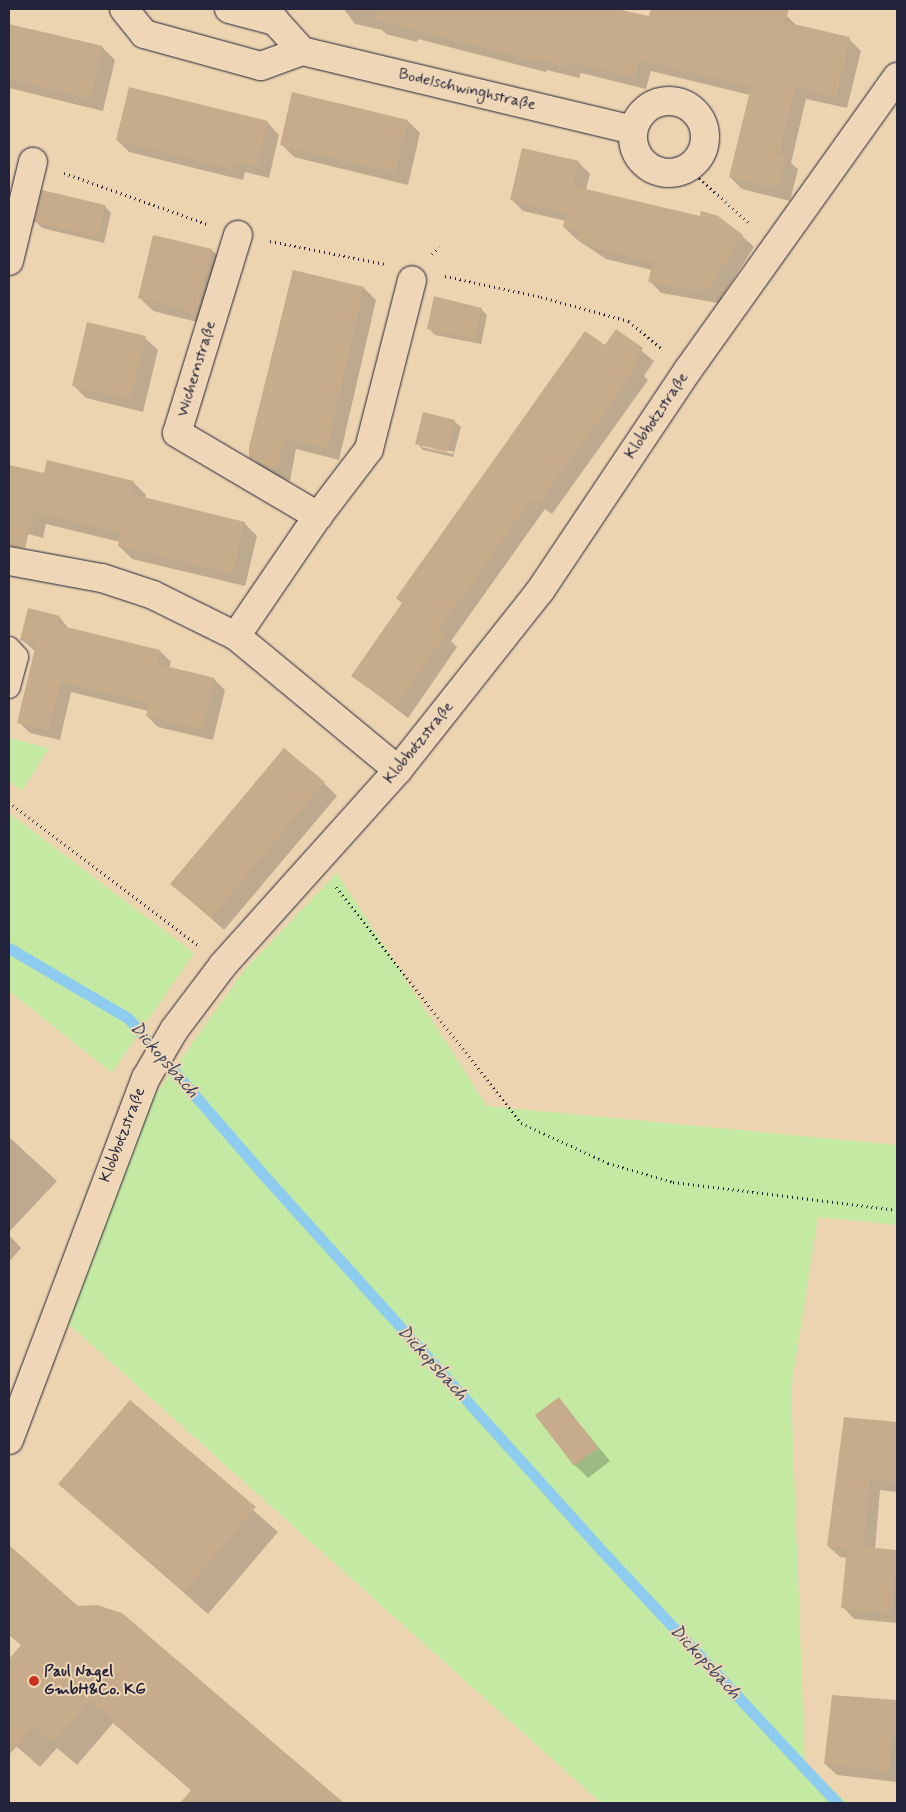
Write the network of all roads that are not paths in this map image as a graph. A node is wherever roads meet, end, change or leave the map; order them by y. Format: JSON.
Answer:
{"nodes":[{"id":1,"x":124,"y":9,"type":"edge"},
{"id":2,"x":229,"y":9,"type":"edge"},
{"id":3,"x":302,"y":52,"type":"junction"},
{"id":4,"x":897,"y":77,"type":"edge"},
{"id":5,"x":633,"y":130,"type":"junction"},
{"id":6,"x":33,"y":162,"type":"road end"},
{"id":7,"x":238,"y":235,"type":"road end"},
{"id":8,"x":9,"y":261,"type":"edge"},
{"id":9,"x":403,"y":273,"type":"road end"},
{"id":10,"x":318,"y":516,"type":"junction"},
{"id":11,"x":9,"y":561,"type":"edge"},
{"id":12,"x":236,"y":636,"type":"junction"},
{"id":13,"x":9,"y":648,"type":"edge"},
{"id":14,"x":9,"y":688,"type":"edge"},
{"id":15,"x":398,"y":770,"type":"junction"},
{"id":16,"x":9,"y":1440,"type":"edge"}],
"edges":[{"from":1,"to":3,"type":"street"},
{"from":2,"to":3,"type":"street"},
{"from":3,"to":5,"type":"street","name":"Bodelschwinghstraße"},
{"from":4,"to":15,"type":"street","name":"Klobbotzstraße"},
{"from":5,"to":5,"type":"street"},
{"from":6,"to":8,"type":"street"},
{"from":7,"to":10,"type":"street","name":"Wichernstraße"},
{"from":9,"to":10,"type":"street"},
{"from":10,"to":12,"type":"street"},
{"from":11,"to":12,"type":"street"},
{"from":12,"to":15,"type":"street"},
{"from":13,"to":14,"type":"lane"},
{"from":15,"to":16,"type":"street","name":"Klobbotzstraße"}]}
